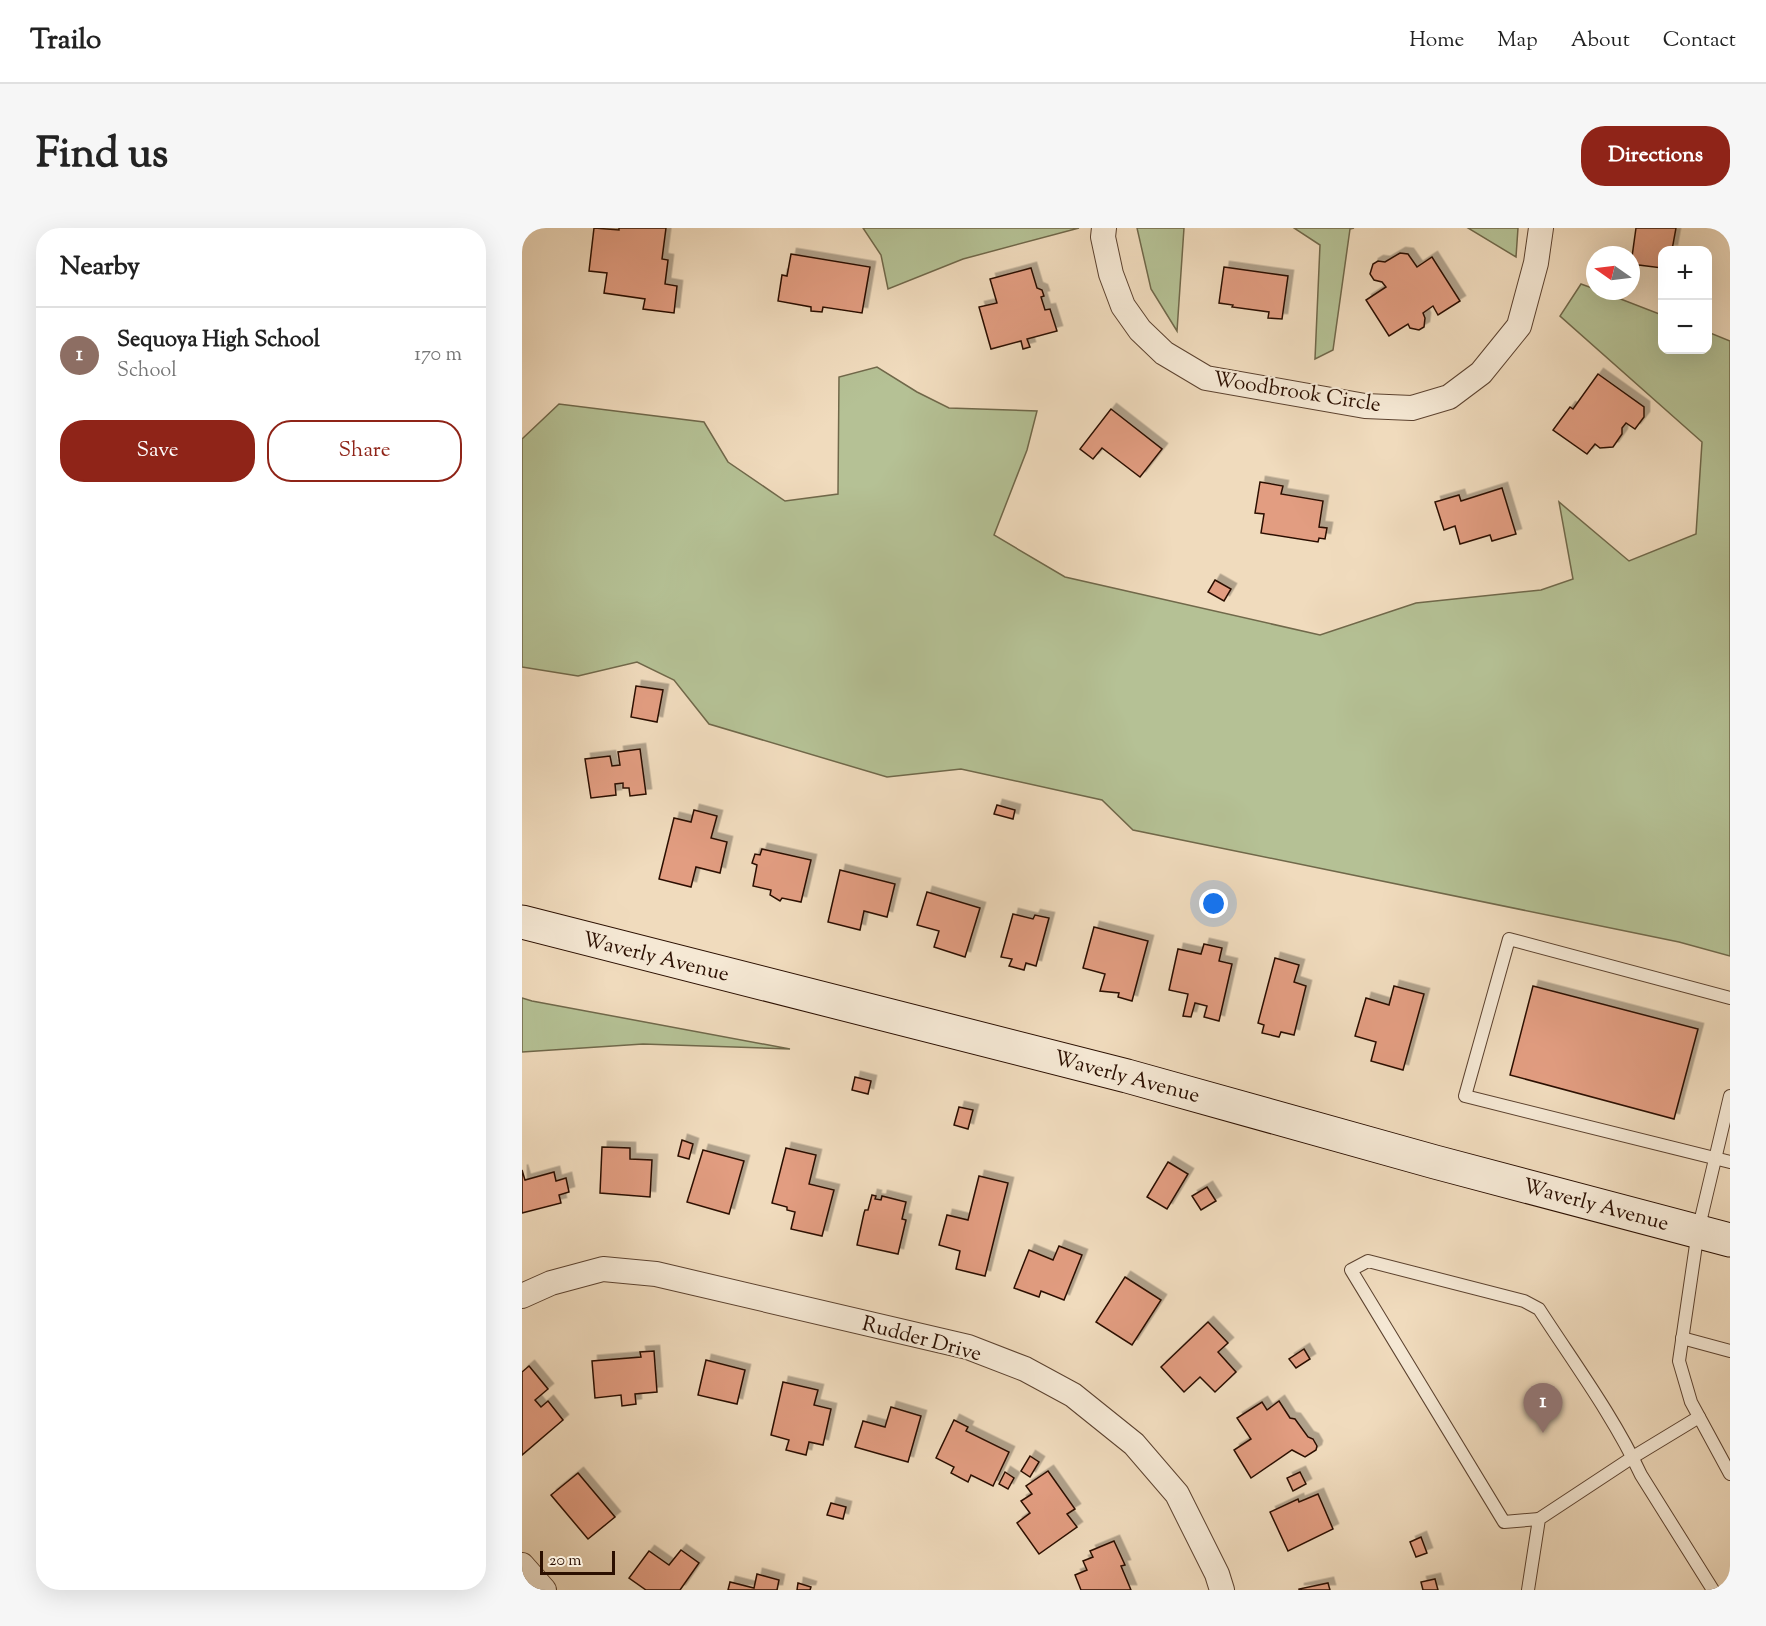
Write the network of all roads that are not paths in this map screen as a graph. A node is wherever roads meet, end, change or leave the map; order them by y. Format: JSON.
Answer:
{"nodes":[{"id":1,"x":1104,"y":228,"type":"edge"},
{"id":2,"x":1541,"y":228,"type":"edge"},
{"id":3,"x":522,"y":922,"type":"edge"},
{"id":4,"x":1730,"y":998,"type":"edge"},
{"id":5,"x":1730,"y":1096,"type":"edge"},
{"id":6,"x":1715,"y":1158,"type":"junction"},
{"id":7,"x":1730,"y":1162,"type":"edge"},
{"id":8,"x":1698,"y":1231,"type":"junction"},
{"id":9,"x":1730,"y":1240,"type":"edge"},
{"id":10,"x":522,"y":1296,"type":"edge"},
{"id":11,"x":1682,"y":1338,"type":"junction"},
{"id":12,"x":1730,"y":1351,"type":"edge"},
{"id":13,"x":1699,"y":1417,"type":"junction"},
{"id":14,"x":1633,"y":1457,"type":"junction"},
{"id":15,"x":1730,"y":1474,"type":"edge"},
{"id":16,"x":1539,"y":1519,"type":"junction"},
{"id":17,"x":522,"y":1564,"type":"edge"},
{"id":18,"x":544,"y":1590,"type":"edge"},
{"id":19,"x":1222,"y":1590,"type":"edge"},
{"id":20,"x":1528,"y":1590,"type":"edge"},
{"id":21,"x":1713,"y":1590,"type":"edge"}],
"edges":[{"from":1,"to":2,"type":"street","name":"Woodbrook Circle"},
{"from":3,"to":8,"type":"street","name":"Waverly Avenue"},
{"from":4,"to":6,"type":"lane"},
{"from":5,"to":6,"type":"lane"},
{"from":6,"to":7,"type":"lane"},
{"from":6,"to":8,"type":"lane"},
{"from":8,"to":9,"type":"street","name":"Waverly Avenue"},
{"from":8,"to":11,"type":"lane"},
{"from":10,"to":19,"type":"street","name":"Rudder Drive"},
{"from":11,"to":12,"type":"lane"},
{"from":11,"to":13,"type":"lane"},
{"from":13,"to":14,"type":"lane"},
{"from":13,"to":15,"type":"lane"},
{"from":14,"to":16,"type":"lane"},
{"from":14,"to":16,"type":"lane"},
{"from":14,"to":21,"type":"lane"},
{"from":16,"to":20,"type":"lane"},
{"from":17,"to":18,"type":"street"}]}
